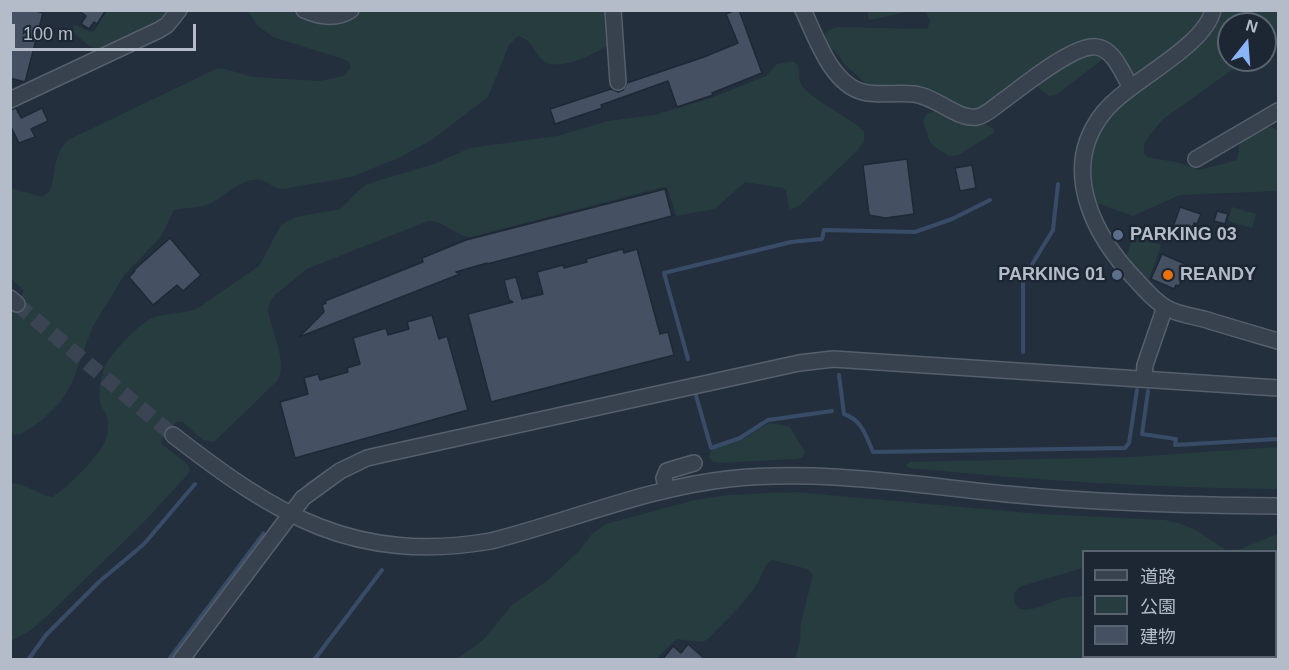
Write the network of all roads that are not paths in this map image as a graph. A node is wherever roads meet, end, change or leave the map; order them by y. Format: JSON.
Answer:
{"nodes":[{"id":1,"x":179,"y":10,"type":"edge"},
{"id":2,"x":304,"y":10,"type":"edge"},
{"id":3,"x":351,"y":10,"type":"edge"},
{"id":4,"x":612,"y":10,"type":"edge"},
{"id":5,"x":803,"y":10,"type":"edge"},
{"id":6,"x":1213,"y":10,"type":"edge"},
{"id":7,"x":618,"y":82,"type":"dead end"},
{"id":8,"x":1131,"y":87,"type":"junction"},
{"id":9,"x":10,"y":100,"type":"edge"},
{"id":10,"x":1278,"y":111,"type":"edge"},
{"id":11,"x":1196,"y":159,"type":"dead end"},
{"id":12,"x":1165,"y":307,"type":"junction"},
{"id":13,"x":1278,"y":341,"type":"edge"},
{"id":14,"x":1144,"y":379,"type":"junction"},
{"id":15,"x":1278,"y":387,"type":"edge"},
{"id":16,"x":174,"y":435,"type":"tunnel mouth"},
{"id":17,"x":694,"y":463,"type":"dead end"},
{"id":18,"x":667,"y":490,"type":"junction"},
{"id":19,"x":1278,"y":506,"type":"edge"},
{"id":20,"x":290,"y":515,"type":"junction"},
{"id":21,"x":181,"y":660,"type":"edge"}],
"edges":[{"from":1,"to":9,"type":"street"},
{"from":2,"to":3,"type":"street"},
{"from":4,"to":7,"type":"street"},
{"from":5,"to":8,"type":"street"},
{"from":6,"to":8,"type":"street"},
{"from":8,"to":12,"type":"street"},
{"from":10,"to":11,"type":"street"},
{"from":12,"to":13,"type":"street"},
{"from":12,"to":14,"type":"street"},
{"from":14,"to":15,"type":"street"},
{"from":14,"to":20,"type":"street"},
{"from":16,"to":20,"type":"street"},
{"from":17,"to":18,"type":"street"},
{"from":18,"to":19,"type":"street"},
{"from":18,"to":20,"type":"street"},
{"from":20,"to":21,"type":"street"}]}
